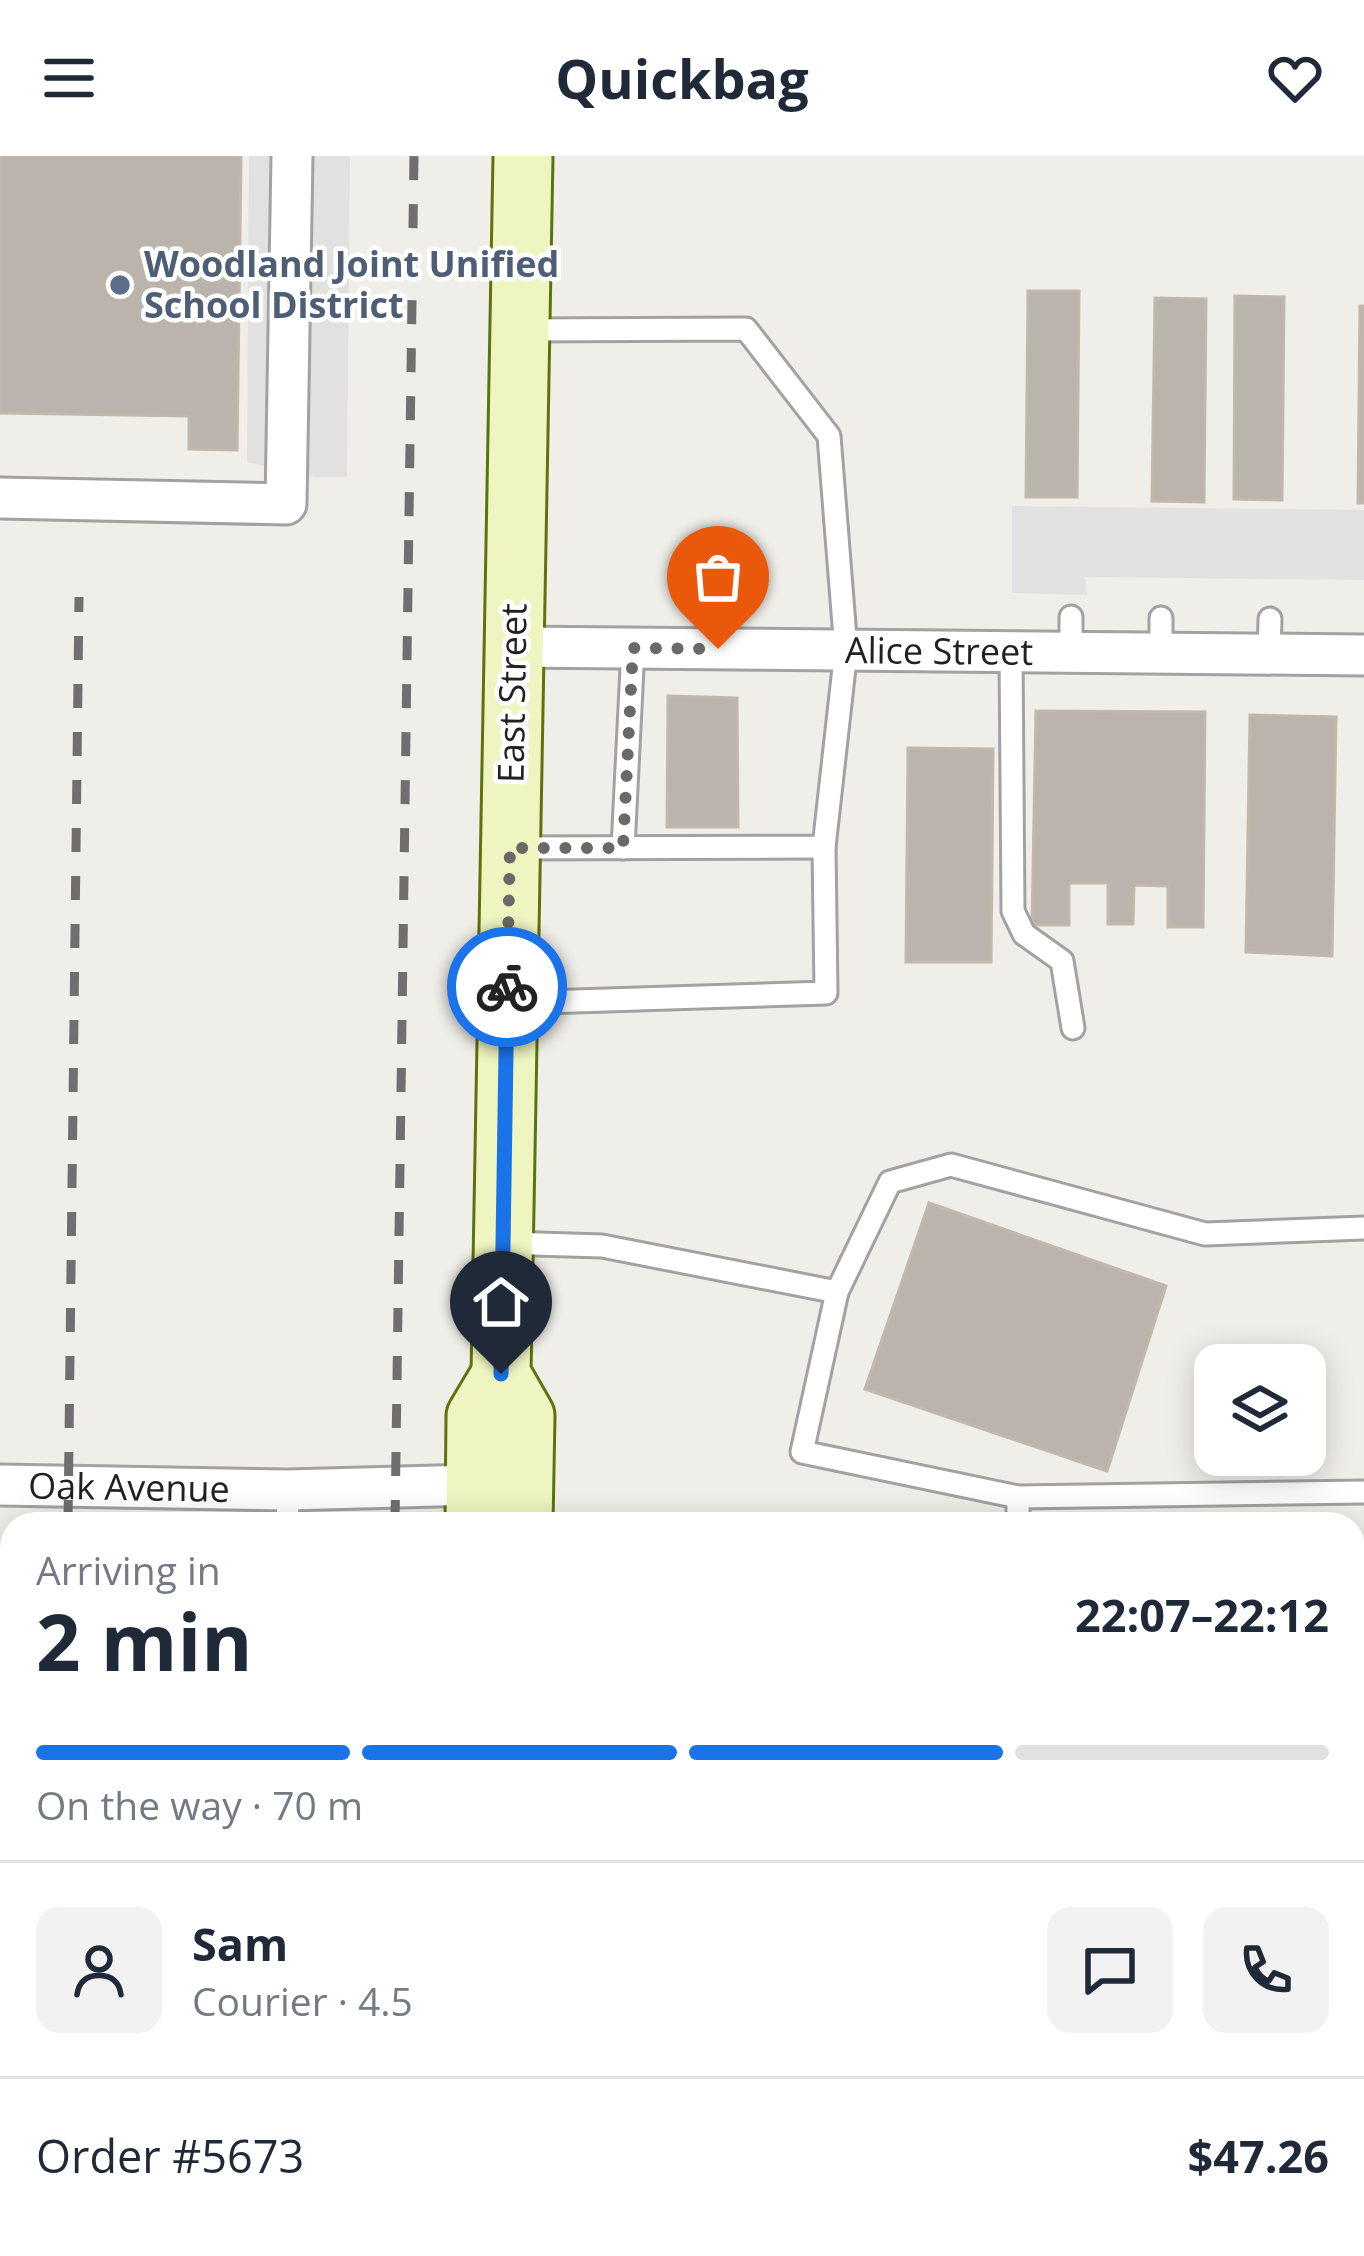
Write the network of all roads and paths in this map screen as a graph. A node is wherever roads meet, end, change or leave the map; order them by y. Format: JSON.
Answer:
{"nodes":[{"id":1,"x":292,"y":156,"type":"edge"},
{"id":2,"x":523,"y":156,"type":"edge"},
{"id":3,"x":518,"y":329,"type":"junction"},
{"id":4,"x":0,"y":497,"type":"edge"},
{"id":5,"x":513,"y":647,"type":"junction"},
{"id":6,"x":633,"y":648,"type":"junction"},
{"id":7,"x":846,"y":650,"type":"junction"},
{"id":8,"x":1011,"y":651,"type":"junction"},
{"id":9,"x":1364,"y":655,"type":"edge"},
{"id":10,"x":824,"y":847,"type":"junction"},
{"id":11,"x":510,"y":848,"type":"junction"},
{"id":12,"x":623,"y":848,"type":"junction"},
{"id":13,"x":507,"y":1003,"type":"junction"},
{"id":14,"x":1073,"y":1028,"type":"dead end"},
{"id":15,"x":1364,"y":1228,"type":"edge"},
{"id":16,"x":503,"y":1243,"type":"junction"},
{"id":17,"x":837,"y":1292,"type":"junction"},
{"id":18,"x":501,"y":1374,"type":"junction"},
{"id":19,"x":0,"y":1485,"type":"edge"},
{"id":20,"x":1364,"y":1492,"type":"edge"},
{"id":21,"x":1018,"y":1497,"type":"junction"},
{"id":22,"x":475,"y":1505,"type":"edge"},
{"id":23,"x":287,"y":1507,"type":"edge"},
{"id":24,"x":523,"y":1512,"type":"edge"},
{"id":25,"x":1018,"y":1512,"type":"edge"}],
"edges":[{"from":1,"to":4,"type":"street"},
{"from":2,"to":3,"type":"main road","name":"East Street"},
{"from":3,"to":5,"type":"main road","name":"East Street"},
{"from":3,"to":7,"type":"lane"},
{"from":5,"to":6,"type":"street","name":"Alice Street"},
{"from":5,"to":11,"type":"main road","name":"East Street"},
{"from":6,"to":7,"type":"street","name":"Alice Street"},
{"from":6,"to":12,"type":"lane"},
{"from":7,"to":8,"type":"street","name":"Alice Street"},
{"from":7,"to":10,"type":"lane"},
{"from":8,"to":9,"type":"street","name":"Alice Street"},
{"from":8,"to":14,"type":"lane"},
{"from":10,"to":12,"type":"lane"},
{"from":10,"to":13,"type":"lane"},
{"from":11,"to":12,"type":"lane"},
{"from":11,"to":13,"type":"main road","name":"East Street"},
{"from":13,"to":16,"type":"main road","name":"East Street"},
{"from":15,"to":17,"type":"lane"},
{"from":16,"to":17,"type":"lane"},
{"from":16,"to":18,"type":"main road","name":"East Street"},
{"from":17,"to":21,"type":"lane"},
{"from":18,"to":22,"type":"main road","name":"East Street"},
{"from":18,"to":24,"type":"main road","name":"East Street"},
{"from":19,"to":23,"type":"street","name":"Oak Avenue"},
{"from":20,"to":21,"type":"lane"},
{"from":21,"to":25,"type":"lane"},
{"from":22,"to":23,"type":"street","name":"Oak Avenue"}]}
